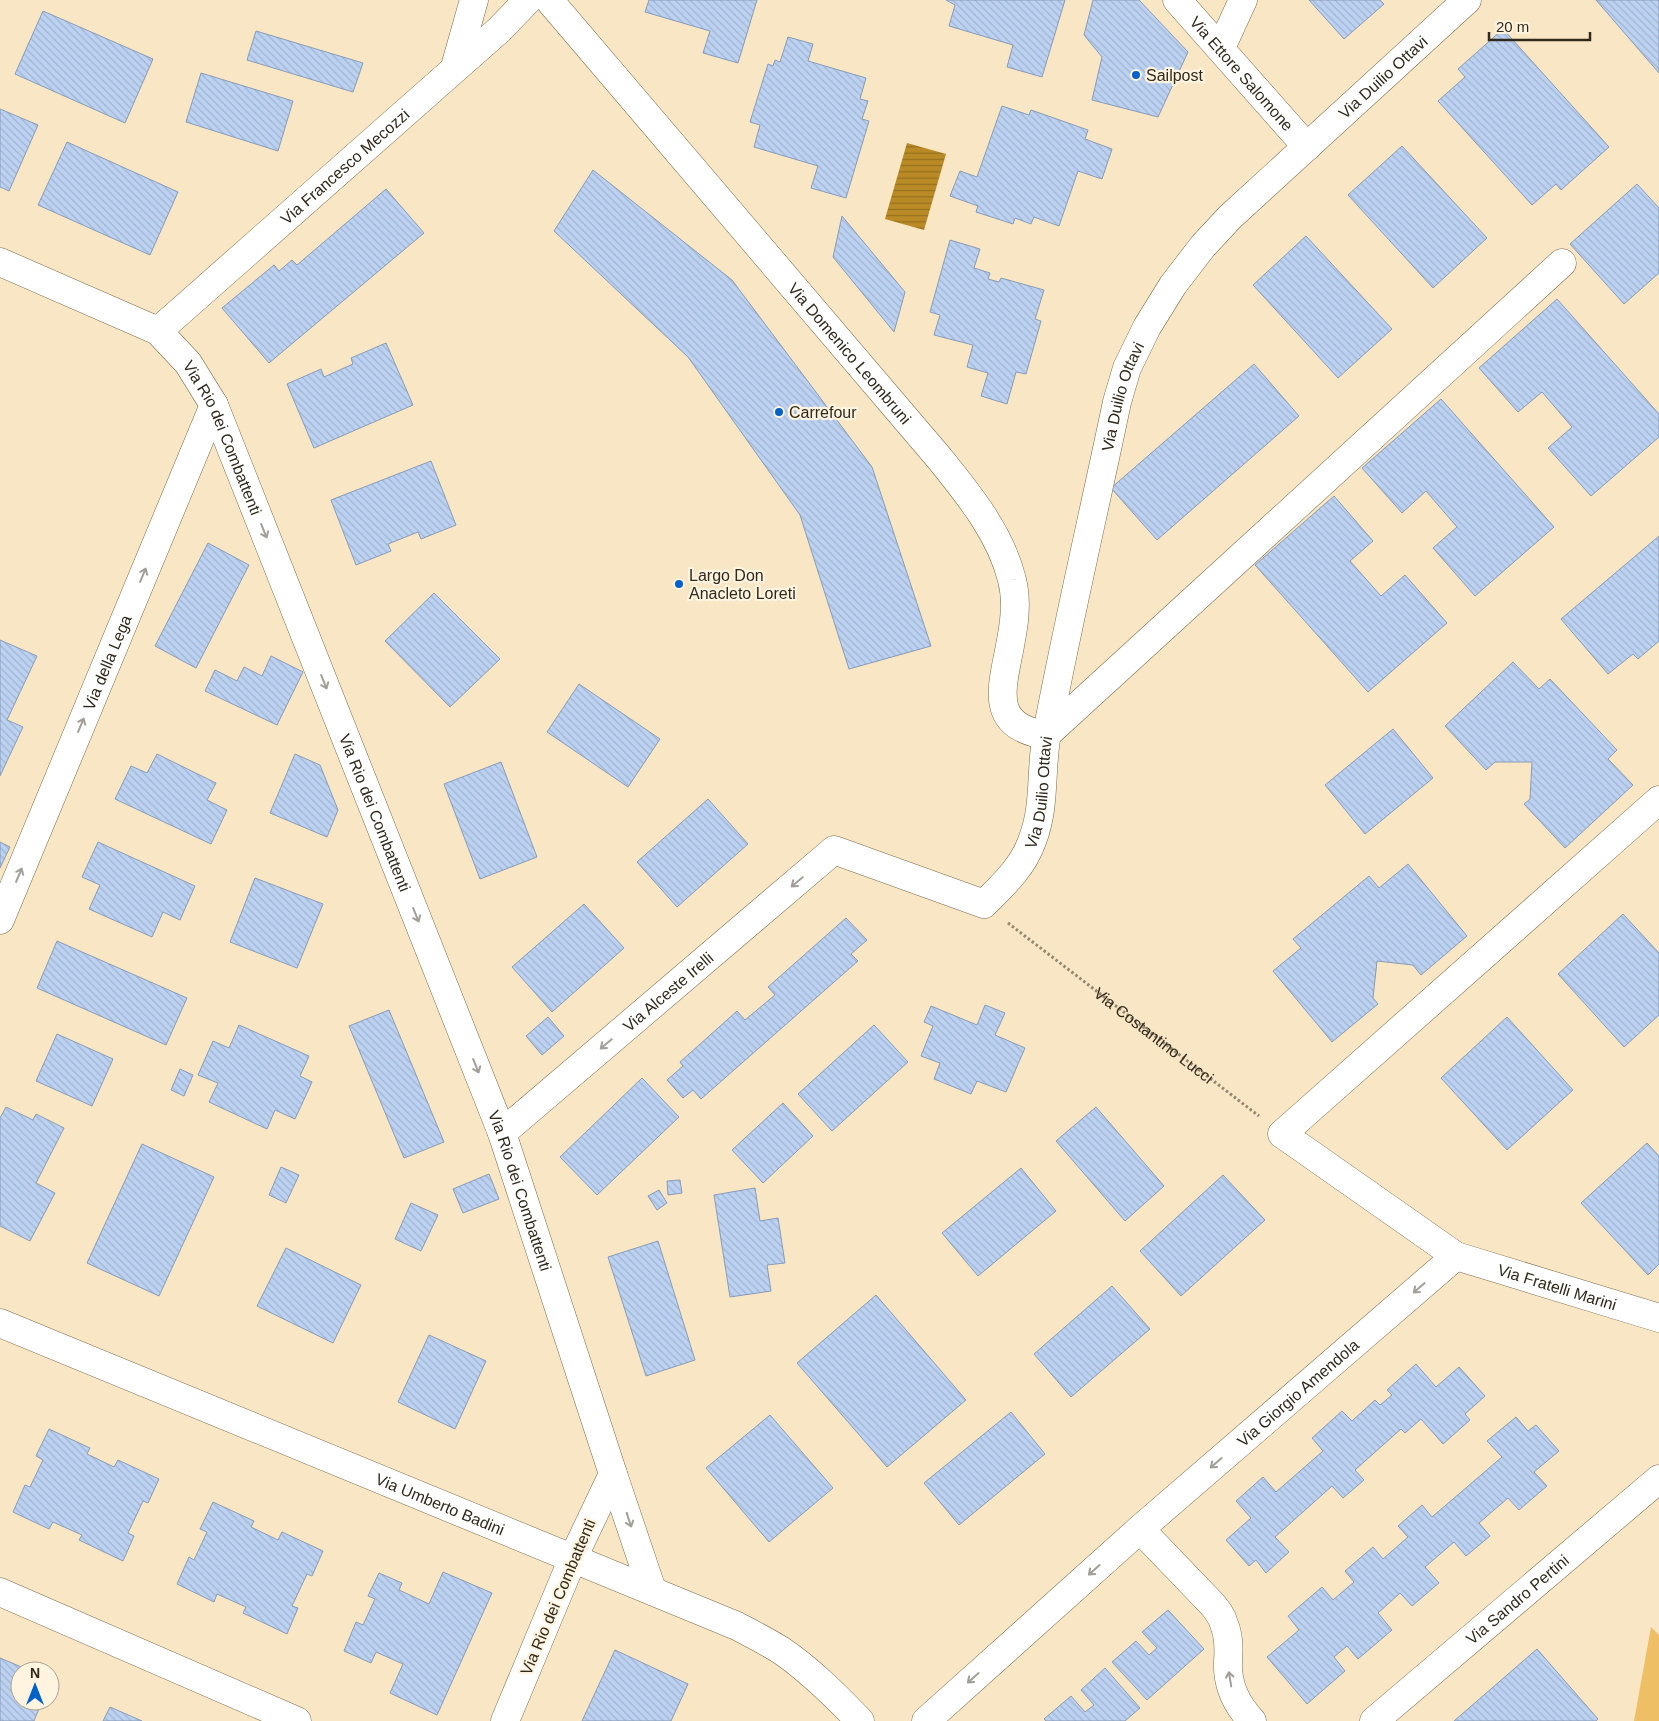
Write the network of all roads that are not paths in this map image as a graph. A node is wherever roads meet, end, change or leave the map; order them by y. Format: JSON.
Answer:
{"nodes":[{"id":1,"x":474,"y":0,"type":"edge"},
{"id":2,"x":528,"y":0,"type":"edge"},
{"id":3,"x":549,"y":0,"type":"edge"},
{"id":4,"x":1177,"y":0,"type":"edge"},
{"id":5,"x":1244,"y":0,"type":"edge"},
{"id":6,"x":1467,"y":0,"type":"edge"},
{"id":7,"x":1221,"y":48,"type":"junction"},
{"id":8,"x":455,"y":67,"type":"junction"},
{"id":9,"x":1306,"y":147,"type":"junction"},
{"id":10,"x":0,"y":262,"type":"edge"},
{"id":11,"x":1562,"y":262,"type":"dead end"},
{"id":12,"x":158,"y":331,"type":"junction"},
{"id":13,"x":214,"y":405,"type":"junction"},
{"id":14,"x":1046,"y":735,"type":"junction"},
{"id":15,"x":1659,"y":800,"type":"edge"},
{"id":16,"x":834,"y":850,"type":"joint"},
{"id":17,"x":0,"y":920,"type":"edge"},
{"id":18,"x":502,"y":1133,"type":"junction"},
{"id":19,"x":1456,"y":1256,"type":"junction"},
{"id":20,"x":1659,"y":1318,"type":"edge"},
{"id":21,"x":0,"y":1323,"type":"edge"},
{"id":22,"x":613,"y":1474,"type":"junction"},
{"id":23,"x":1659,"y":1479,"type":"edge"},
{"id":24,"x":1140,"y":1529,"type":"junction"},
{"id":25,"x":573,"y":1558,"type":"junction"},
{"id":26,"x":652,"y":1590,"type":"junction"},
{"id":27,"x":0,"y":1592,"type":"edge"},
{"id":28,"x":297,"y":1721,"type":"edge"},
{"id":29,"x":505,"y":1721,"type":"edge"},
{"id":30,"x":860,"y":1721,"type":"edge"},
{"id":31,"x":926,"y":1721,"type":"edge"},
{"id":32,"x":1252,"y":1721,"type":"edge"},
{"id":33,"x":1374,"y":1721,"type":"edge"}],
"edges":[{"from":1,"to":8,"type":"street"},
{"from":2,"to":8,"type":"street","name":"Via Francesco Mecozzi"},
{"from":3,"to":14,"type":"street","name":"Via Domenico Leombruni"},
{"from":4,"to":7,"type":"street","name":"Via Ettore Salomone"},
{"from":5,"to":7,"type":"street"},
{"from":6,"to":9,"type":"street","name":"Via Duilio Ottavi"},
{"from":7,"to":9,"type":"street","name":"Via Ettore Salomone"},
{"from":8,"to":12,"type":"street","name":"Via Francesco Mecozzi"},
{"from":9,"to":14,"type":"street","name":"Via Duilio Ottavi"},
{"from":10,"to":12,"type":"street","name":"Via Rio dei Combattenti"},
{"from":11,"to":14,"type":"street"},
{"from":12,"to":13,"type":"street","name":"Via Rio dei Combattenti"},
{"from":17,"to":13,"type":"street","name":"Via della Lega","one_way":true},
{"from":13,"to":18,"type":"street","name":"Via Rio dei Combattenti","one_way":true},
{"from":14,"to":16,"type":"street","name":"Via Duilio Ottavi"},
{"from":15,"to":19,"type":"street"},
{"from":16,"to":18,"type":"street","name":"Via Alceste Irelli","one_way":true},
{"from":18,"to":22,"type":"street","name":"Via Rio dei Combattenti"},
{"from":19,"to":20,"type":"street","name":"Via Fratelli Marini"},
{"from":19,"to":24,"type":"street","name":"Via Giorgio Amendola","one_way":true},
{"from":21,"to":25,"type":"street","name":"Via Umberto Badini"},
{"from":22,"to":25,"type":"street","name":"Via Rio dei Combattenti"},
{"from":22,"to":26,"type":"street","name":"Via Rio dei Combattenti","one_way":true},
{"from":23,"to":33,"type":"street","name":"Via Sandro Pertini"},
{"from":24,"to":31,"type":"street","name":"Via Giorgio Amendola","one_way":true},
{"from":32,"to":24,"type":"street","one_way":true},
{"from":25,"to":26,"type":"street","name":"Via Umberto Badini"},
{"from":25,"to":29,"type":"street","name":"Via Rio dei Combattenti"},
{"from":26,"to":30,"type":"street","name":"Via Umberto Badini"},
{"from":27,"to":28,"type":"street"}]}
